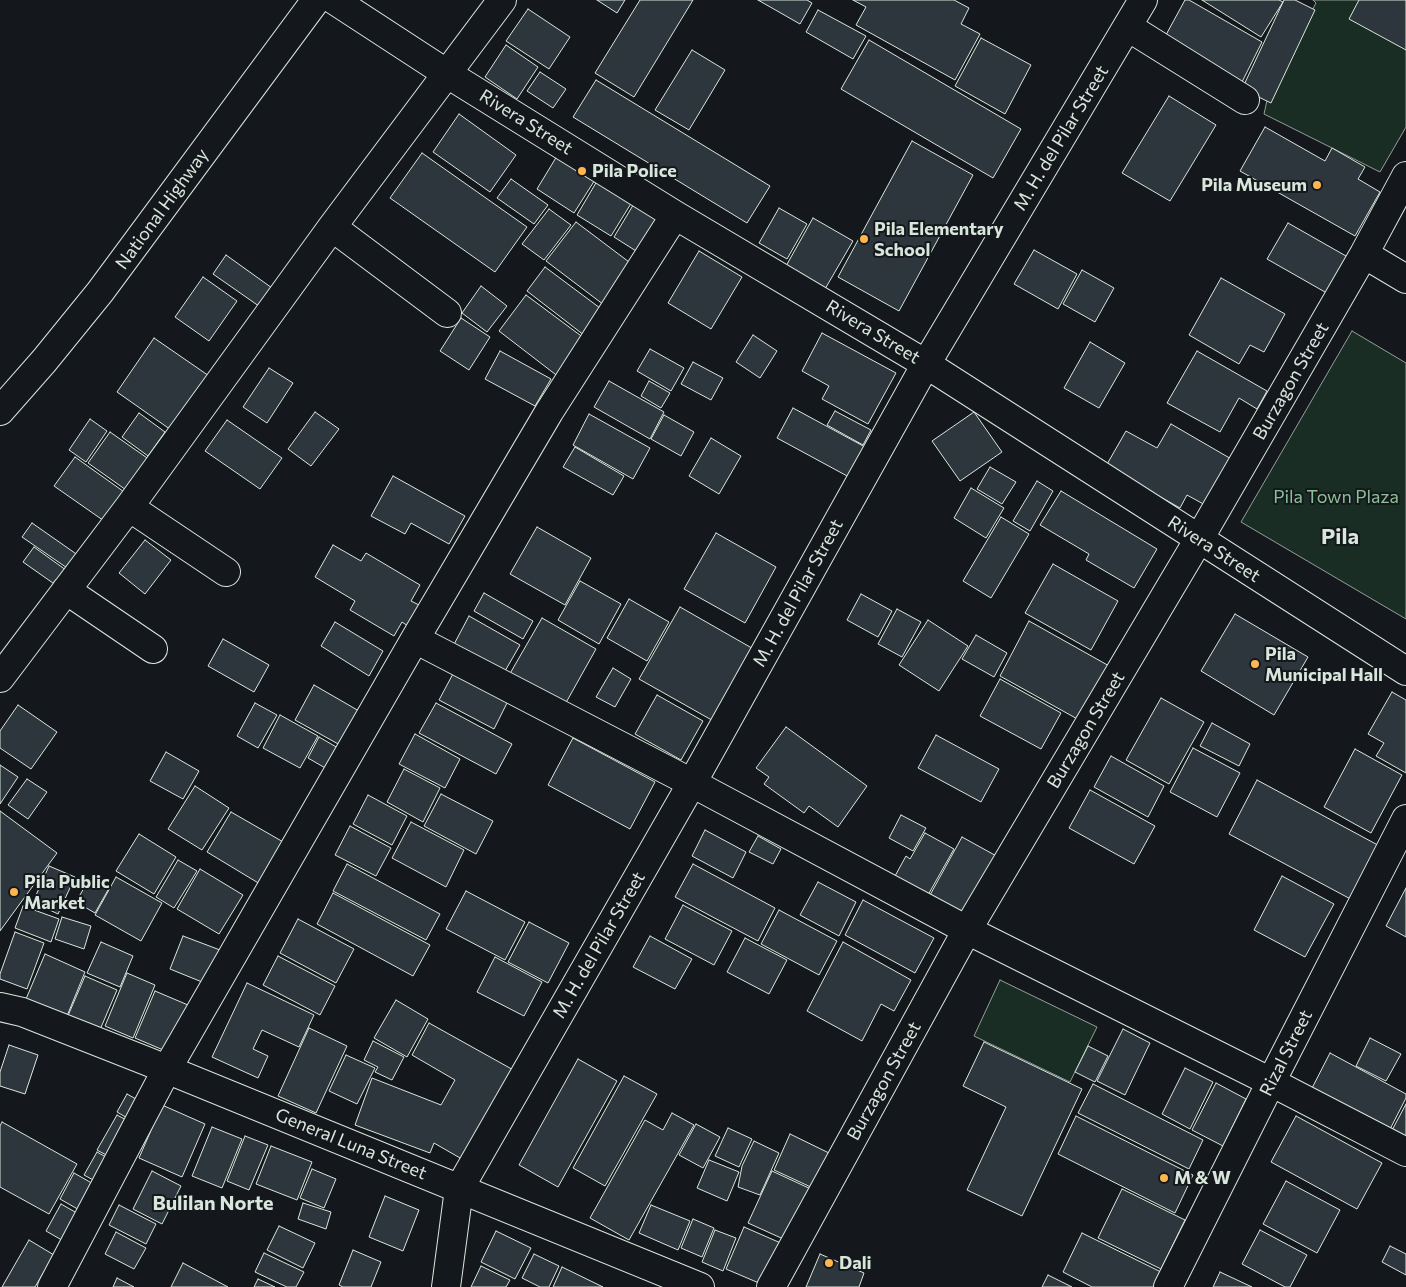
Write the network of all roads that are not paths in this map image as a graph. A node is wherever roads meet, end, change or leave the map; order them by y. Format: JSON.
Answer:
{"nodes":[{"id":1,"x":316,"y":0,"type":"edge"},
{"id":2,"x":334,"y":0,"type":"edge"},
{"id":3,"x":502,"y":0,"type":"edge"},
{"id":4,"x":1143,"y":0,"type":"edge"},
{"id":5,"x":1128,"y":27,"type":"junction"},
{"id":6,"x":446,"y":73,"type":"junction"},
{"id":7,"x":1245,"y":100,"type":"dead end"},
{"id":8,"x":1405,"y":181,"type":"edge"},
{"id":9,"x":675,"y":215,"type":"junction"},
{"id":10,"x":332,"y":227,"type":"junction"},
{"id":11,"x":1364,"y":254,"type":"junction"},
{"id":12,"x":1406,"y":279,"type":"edge"},
{"id":13,"x":447,"y":313,"type":"dead end"},
{"id":14,"x":926,"y":364,"type":"junction"},
{"id":15,"x":0,"y":411,"type":"edge"},
{"id":16,"x":130,"y":507,"type":"junction"},
{"id":17,"x":1199,"y":539,"type":"junction"},
{"id":18,"x":226,"y":572,"type":"dead end"},
{"id":19,"x":66,"y":590,"type":"junction"},
{"id":20,"x":415,"y":639,"type":"junction"},
{"id":21,"x":154,"y":649,"type":"dead end"},
{"id":22,"x":1406,"y":671,"type":"edge"},
{"id":23,"x":0,"y":678,"type":"edge"},
{"id":24,"x":692,"y":783,"type":"junction"},
{"id":25,"x":1406,"y":819,"type":"edge"},
{"id":26,"x":967,"y":930,"type":"junction"},
{"id":27,"x":0,"y":1007,"type":"edge"},
{"id":28,"x":166,"y":1070,"type":"junction"},
{"id":29,"x":1271,"y":1082,"type":"junction"},
{"id":30,"x":1406,"y":1152,"type":"edge"},
{"id":31,"x":459,"y":1188,"type":"junction"},
{"id":32,"x":52,"y":1287,"type":"edge"},
{"id":33,"x":446,"y":1287,"type":"edge"},
{"id":34,"x":700,"y":1287,"type":"edge"},
{"id":35,"x":771,"y":1287,"type":"edge"},
{"id":36,"x":1168,"y":1287,"type":"edge"}],
"edges":[{"from":1,"to":15,"type":"street","name":"National Highway"},
{"from":2,"to":6,"type":"street","name":"Rivera Street"},
{"from":3,"to":6,"type":"street"},
{"from":4,"to":5,"type":"street","name":"M. H. del Pilar Street"},
{"from":5,"to":7,"type":"street"},
{"from":5,"to":14,"type":"street","name":"M. H. del Pilar Street"},
{"from":6,"to":9,"type":"street","name":"Rivera Street"},
{"from":6,"to":10,"type":"street"},
{"from":8,"to":11,"type":"street","name":"Burzagon Street"},
{"from":9,"to":14,"type":"street","name":"Rivera Street"},
{"from":9,"to":20,"type":"street"},
{"from":10,"to":13,"type":"street"},
{"from":10,"to":16,"type":"street"},
{"from":11,"to":12,"type":"street"},
{"from":11,"to":17,"type":"street","name":"Burzagon Street"},
{"from":14,"to":17,"type":"street","name":"Rivera Street"},
{"from":14,"to":24,"type":"street","name":"M. H. del Pilar Street"},
{"from":16,"to":18,"type":"street"},
{"from":16,"to":19,"type":"street"},
{"from":17,"to":22,"type":"street","name":"Rivera Street"},
{"from":17,"to":26,"type":"street","name":"Burzagon Street"},
{"from":19,"to":21,"type":"street"},
{"from":19,"to":23,"type":"street"},
{"from":20,"to":24,"type":"street"},
{"from":20,"to":28,"type":"street"},
{"from":24,"to":26,"type":"street"},
{"from":24,"to":31,"type":"street","name":"M. H. del Pilar Street"},
{"from":25,"to":29,"type":"street","name":"Rizal Street"},
{"from":26,"to":29,"type":"street"},
{"from":26,"to":35,"type":"street","name":"Burzagon Street"},
{"from":27,"to":28,"type":"street","name":"General Luna Street"},
{"from":28,"to":31,"type":"street","name":"General Luna Street"},
{"from":28,"to":32,"type":"street"},
{"from":29,"to":30,"type":"street"},
{"from":29,"to":36,"type":"street","name":"Rizal Street"},
{"from":31,"to":33,"type":"street"},
{"from":31,"to":34,"type":"street","name":"General Luna Street"}]}
